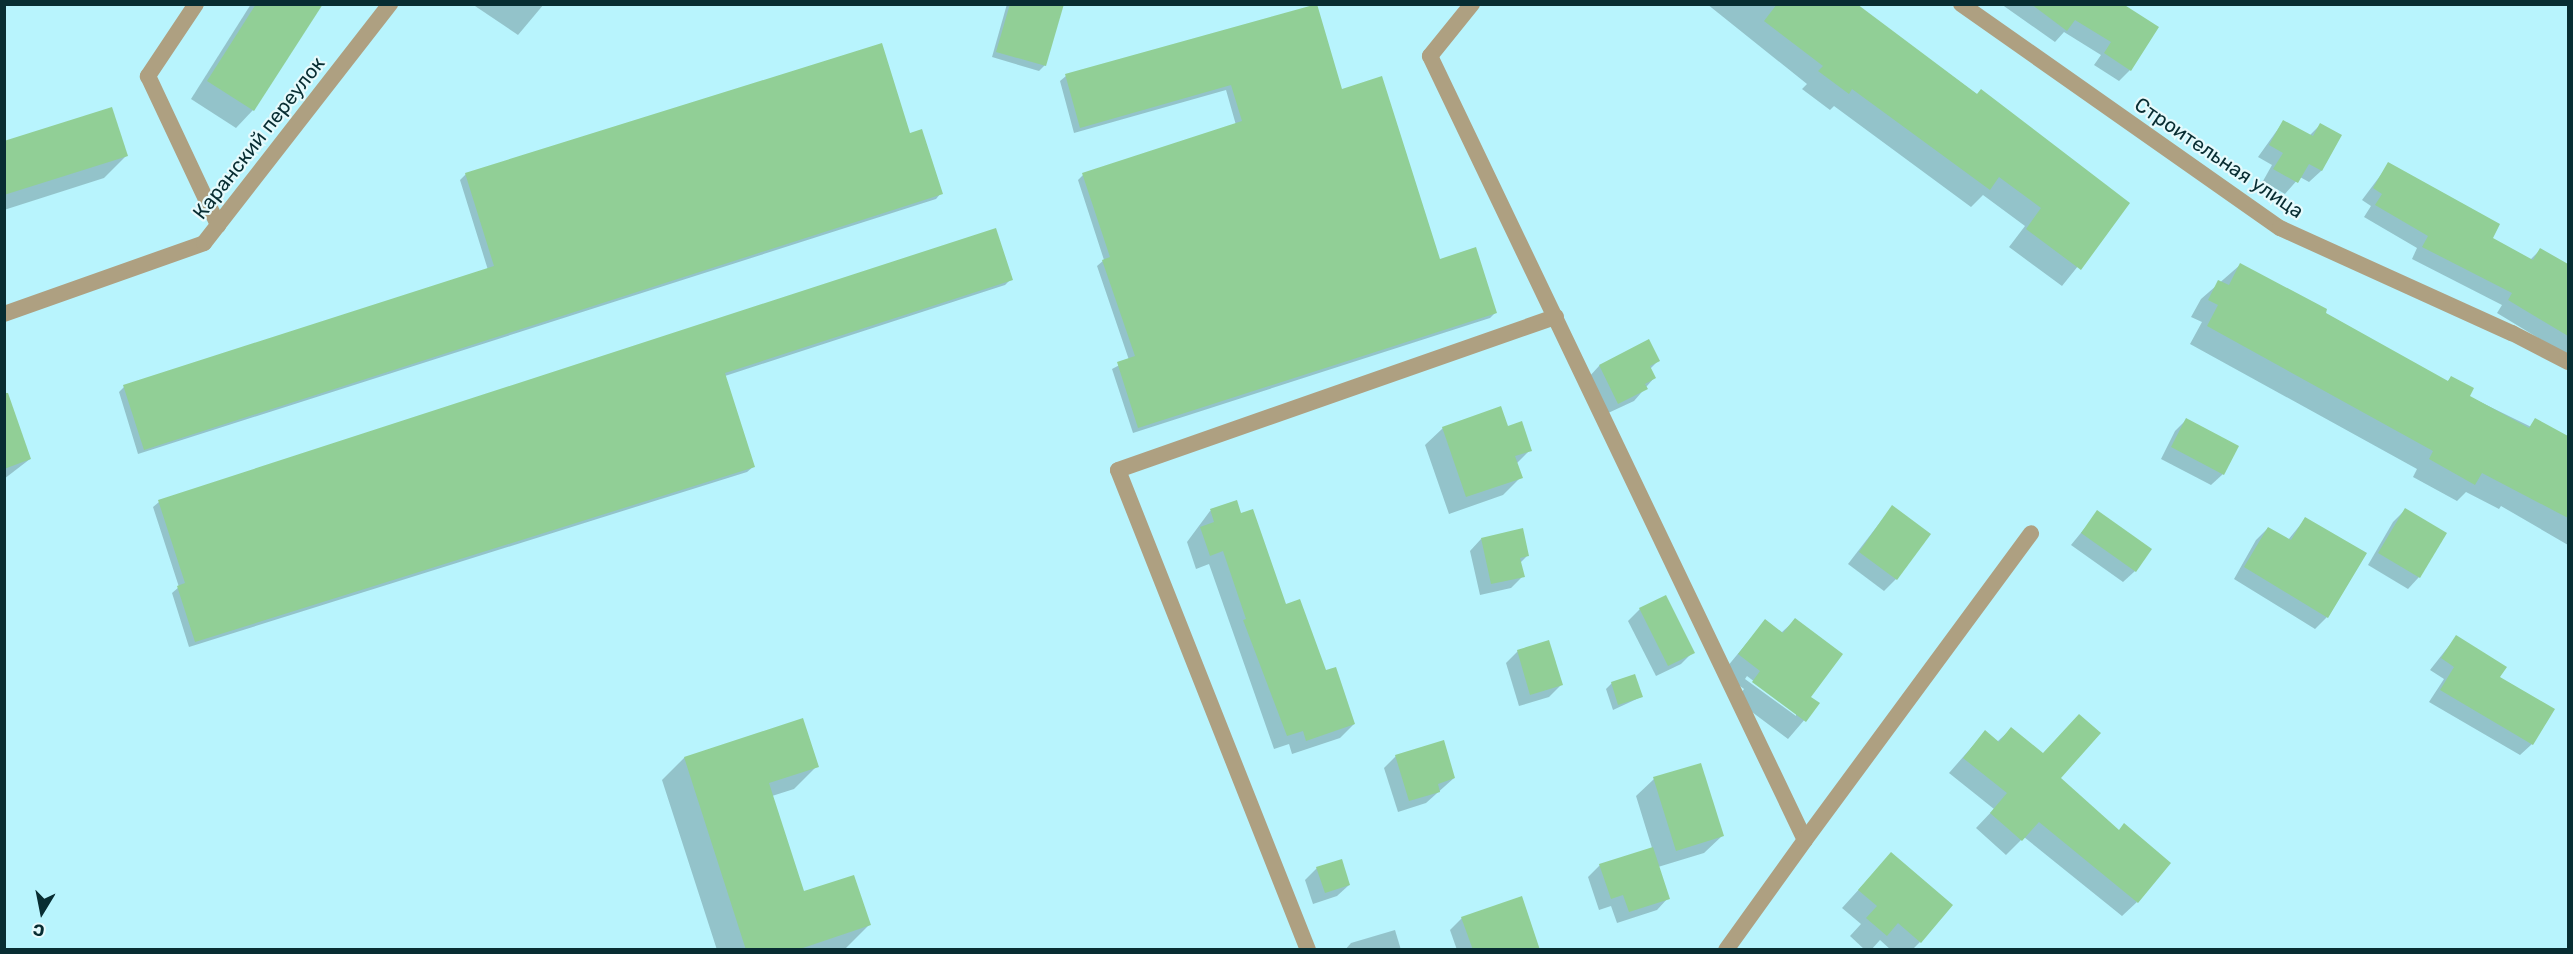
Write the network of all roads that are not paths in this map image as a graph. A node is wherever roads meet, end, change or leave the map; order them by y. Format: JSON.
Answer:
{"nodes":[{"id":1,"x":196,"y":4,"type":"edge"},
{"id":2,"x":390,"y":4,"type":"edge"},
{"id":3,"x":1472,"y":4,"type":"edge"},
{"id":4,"x":1961,"y":4,"type":"edge"},
{"id":5,"x":218,"y":225,"type":"junction"},
{"id":6,"x":4,"y":314,"type":"edge"},
{"id":7,"x":1556,"y":317,"type":"junction"},
{"id":8,"x":2568,"y":362,"type":"edge"},
{"id":9,"x":2031,"y":533,"type":"dead end"},
{"id":10,"x":1805,"y":840,"type":"junction"},
{"id":11,"x":1308,"y":950,"type":"edge"},
{"id":12,"x":1726,"y":950,"type":"edge"}],
"edges":[{"from":1,"to":5,"type":"street"},
{"from":2,"to":5,"type":"street","name":"Каранский переулок"},
{"from":3,"to":7,"type":"street"},
{"from":4,"to":8,"type":"street","name":"Строительная улица"},
{"from":5,"to":6,"type":"street","name":"Каранский переулок"},
{"from":7,"to":10,"type":"street"},
{"from":7,"to":11,"type":"street"},
{"from":9,"to":10,"type":"street"},
{"from":10,"to":12,"type":"street"}]}
